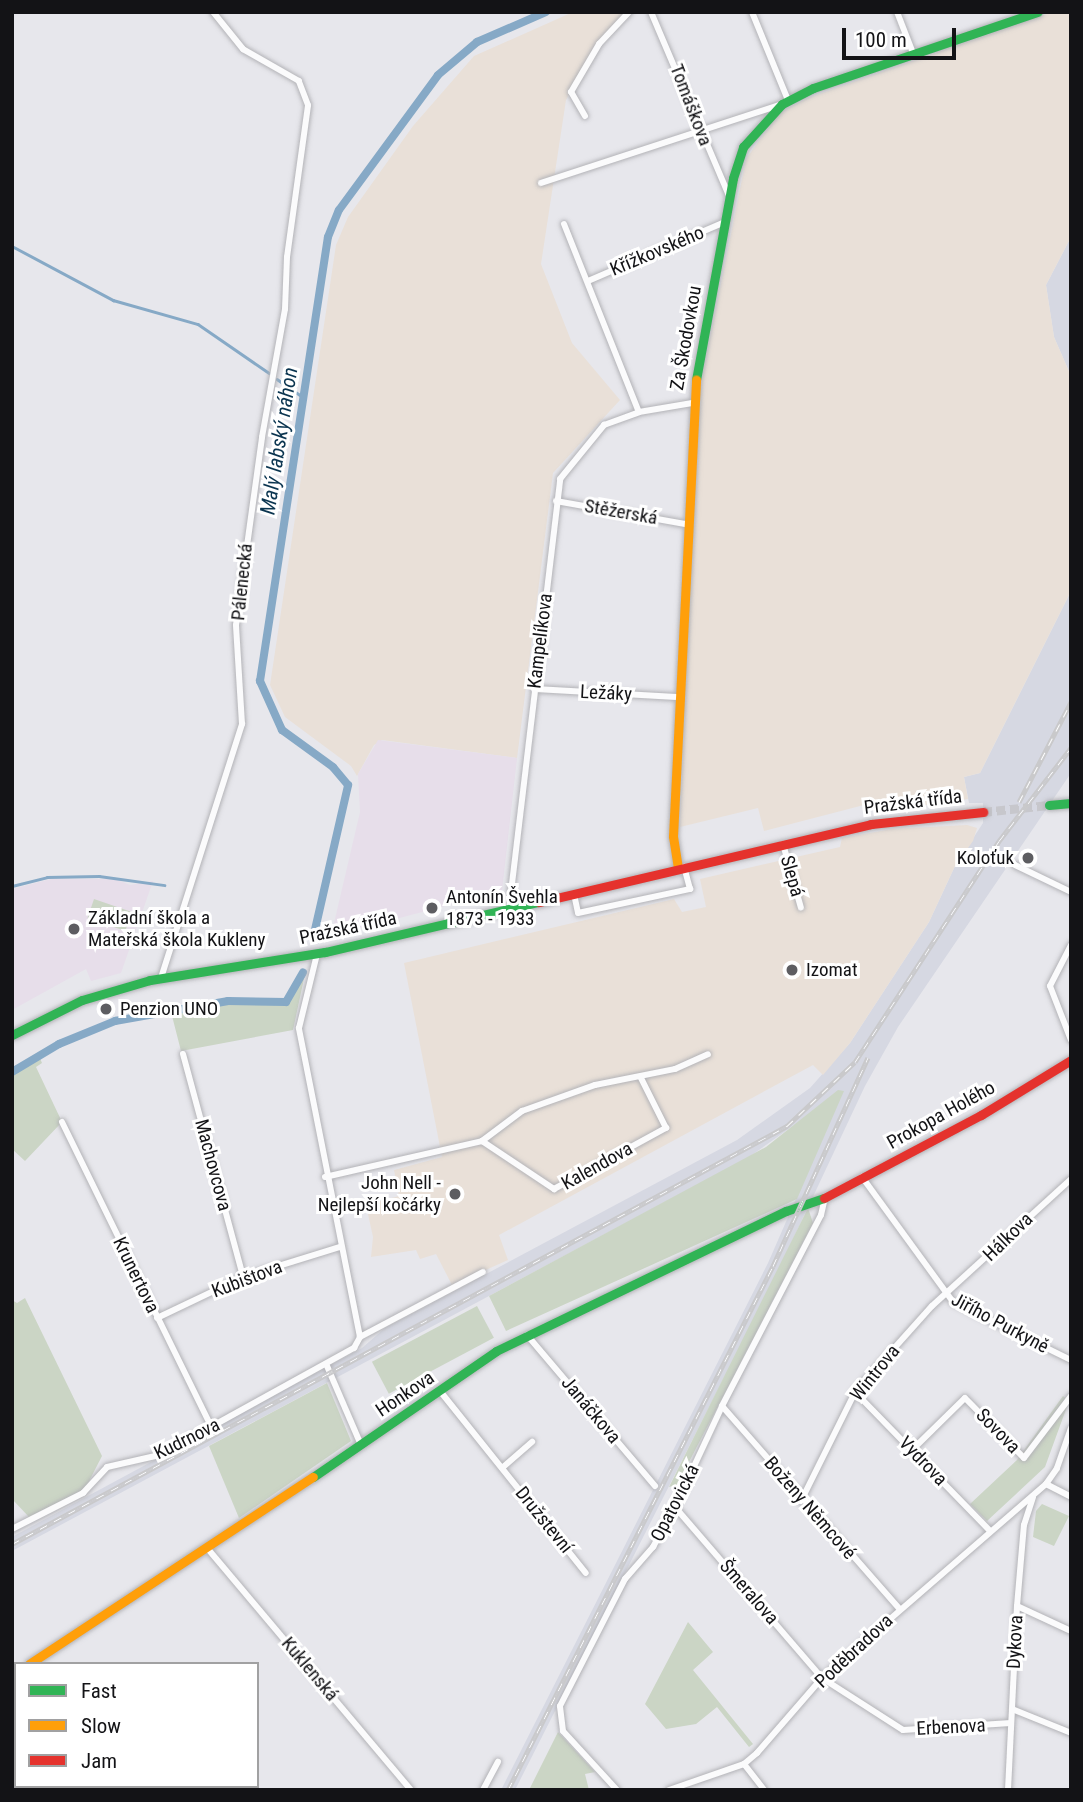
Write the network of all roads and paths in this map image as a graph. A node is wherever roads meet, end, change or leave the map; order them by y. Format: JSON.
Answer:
{"nodes":[{"id":1,"x":213,"y":12,"type":"edge"},
{"id":2,"x":629,"y":12,"type":"edge"},
{"id":3,"x":651,"y":12,"type":"edge"},
{"id":4,"x":752,"y":12,"type":"edge"},
{"id":5,"x":897,"y":12,"type":"edge"},
{"id":6,"x":1038,"y":12,"type":"edge"},
{"id":7,"x":913,"y":53,"type":"junction"},
{"id":8,"x":785,"y":102,"type":"junction"},
{"id":9,"x":585,"y":116,"type":"dead end"},
{"id":10,"x":699,"y":132,"type":"junction"},
{"id":11,"x":541,"y":183,"type":"dead end"},
{"id":12,"x":730,"y":198,"type":"junction"},
{"id":13,"x":725,"y":222,"type":"junction"},
{"id":14,"x":564,"y":224,"type":"dead end"},
{"id":15,"x":588,"y":281,"type":"junction"},
{"id":16,"x":692,"y":403,"type":"junction"},
{"id":17,"x":639,"y":412,"type":"junction"},
{"id":18,"x":556,"y":501,"type":"junction"},
{"id":19,"x":685,"y":524,"type":"junction"},
{"id":20,"x":534,"y":689,"type":"junction"},
{"id":21,"x":678,"y":697,"type":"junction"},
{"id":22,"x":1071,"y":803,"type":"edge"},
{"id":23,"x":1049,"y":805,"type":"tunnel mouth"},
{"id":24,"x":983,"y":811,"type":"tunnel mouth"},
{"id":25,"x":783,"y":844,"type":"junction"},
{"id":26,"x":1015,"y":865,"type":"dead end"},
{"id":27,"x":681,"y":868,"type":"junction"},
{"id":28,"x":1071,"y":892,"type":"edge"},
{"id":29,"x":574,"y":894,"type":"junction"},
{"id":30,"x":801,"y":908,"type":"dead end"},
{"id":31,"x":509,"y":909,"type":"junction"},
{"id":32,"x":1071,"y":945,"type":"edge"},
{"id":33,"x":317,"y":954,"type":"junction"},
{"id":34,"x":161,"y":978,"type":"junction"},
{"id":35,"x":12,"y":1035,"type":"edge"},
{"id":36,"x":1071,"y":1040,"type":"edge"},
{"id":37,"x":183,"y":1054,"type":"dead end"},
{"id":38,"x":708,"y":1054,"type":"dead end"},
{"id":39,"x":1071,"y":1060,"type":"edge"},
{"id":40,"x":641,"y":1077,"type":"junction"},
{"id":41,"x":62,"y":1122,"type":"dead end"},
{"id":42,"x":482,"y":1141,"type":"junction"},
{"id":43,"x":325,"y":1177,"type":"junction"},
{"id":44,"x":862,"y":1177,"type":"junction"},
{"id":45,"x":1071,"y":1179,"type":"edge"},
{"id":46,"x":825,"y":1198,"type":"junction"},
{"id":47,"x":340,"y":1247,"type":"junction"},
{"id":48,"x":483,"y":1272,"type":"dead end"},
{"id":49,"x":243,"y":1277,"type":"junction"},
{"id":50,"x":945,"y":1295,"type":"junction"},
{"id":51,"x":157,"y":1318,"type":"junction"},
{"id":52,"x":526,"y":1334,"type":"junction"},
{"id":53,"x":360,"y":1337,"type":"junction"},
{"id":54,"x":1071,"y":1360,"type":"edge"},
{"id":55,"x":327,"y":1366,"type":"junction"},
{"id":56,"x":440,"y":1391,"type":"junction"},
{"id":57,"x":855,"y":1392,"type":"junction"},
{"id":58,"x":1071,"y":1396,"type":"edge"},
{"id":59,"x":722,"y":1406,"type":"junction"},
{"id":60,"x":212,"y":1428,"type":"junction"},
{"id":61,"x":1071,"y":1428,"type":"edge"},
{"id":62,"x":532,"y":1442,"type":"dead end"},
{"id":63,"x":360,"y":1445,"type":"junction"},
{"id":64,"x":912,"y":1450,"type":"junction"},
{"id":65,"x":502,"y":1468,"type":"junction"},
{"id":66,"x":1046,"y":1484,"type":"junction"},
{"id":67,"x":655,"y":1486,"type":"dead end"},
{"id":68,"x":1033,"y":1495,"type":"junction"},
{"id":69,"x":1071,"y":1497,"type":"edge"},
{"id":70,"x":801,"y":1501,"type":"junction"},
{"id":71,"x":675,"y":1507,"type":"junction"},
{"id":72,"x":12,"y":1529,"type":"edge"},
{"id":73,"x":990,"y":1531,"type":"junction"},
{"id":74,"x":208,"y":1549,"type":"junction"},
{"id":75,"x":586,"y":1573,"type":"dead end"},
{"id":76,"x":1017,"y":1606,"type":"junction"},
{"id":77,"x":900,"y":1609,"type":"junction"},
{"id":78,"x":1071,"y":1631,"type":"edge"},
{"id":79,"x":32,"y":1662,"type":"edge"},
{"id":80,"x":822,"y":1678,"type":"junction"},
{"id":81,"x":1012,"y":1709,"type":"junction"},
{"id":82,"x":1011,"y":1723,"type":"junction"},
{"id":83,"x":1071,"y":1734,"type":"edge"},
{"id":84,"x":498,"y":1762,"type":"dead end"},
{"id":85,"x":744,"y":1764,"type":"junction"},
{"id":86,"x":411,"y":1790,"type":"edge"},
{"id":87,"x":483,"y":1790,"type":"edge"},
{"id":88,"x":617,"y":1790,"type":"edge"},
{"id":89,"x":669,"y":1790,"type":"edge"},
{"id":90,"x":764,"y":1790,"type":"edge"},
{"id":91,"x":1007,"y":1790,"type":"edge"}],
"edges":[{"from":1,"to":34,"type":"street","name":"Pálenecká"},
{"from":2,"to":9,"type":"street"},
{"from":3,"to":10,"type":"street","name":"Tomáškova"},
{"from":4,"to":8,"type":"street"},
{"from":5,"to":7,"type":"street"},
{"from":6,"to":7,"type":"street","name":"Za Škodovkou"},
{"from":7,"to":8,"type":"street","name":"Za Škodovkou"},
{"from":8,"to":10,"type":"street"},
{"from":8,"to":12,"type":"street","name":"Za Škodovkou"},
{"from":10,"to":11,"type":"street"},
{"from":10,"to":12,"type":"street","name":"Tomáškova"},
{"from":12,"to":13,"type":"street","name":"Za Škodovkou"},
{"from":13,"to":15,"type":"street","name":"Křížkovského"},
{"from":13,"to":16,"type":"street","name":"Za Škodovkou"},
{"from":14,"to":15,"type":"street"},
{"from":15,"to":17,"type":"street"},
{"from":16,"to":17,"type":"street","name":"Kampelíkova"},
{"from":16,"to":19,"type":"street","name":"Za Škodovkou"},
{"from":17,"to":18,"type":"street","name":"Kampelíkova"},
{"from":18,"to":19,"type":"street","name":"Stěžerská"},
{"from":18,"to":20,"type":"street","name":"Kampelíkova"},
{"from":19,"to":21,"type":"street","name":"Za Škodovkou"},
{"from":20,"to":21,"type":"street","name":"Ležáky"},
{"from":20,"to":31,"type":"street","name":"Kampelíkova"},
{"from":21,"to":27,"type":"street","name":"Za Škodovkou"},
{"from":22,"to":23,"type":"street"},
{"from":24,"to":25,"type":"street","name":"Pražská třída"},
{"from":25,"to":27,"type":"street","name":"Pražská třída"},
{"from":25,"to":30,"type":"street","name":"Slepá"},
{"from":26,"to":28,"type":"street"},
{"from":27,"to":29,"type":"street","name":"Pražská třída"},
{"from":27,"to":29,"type":"street"},
{"from":29,"to":31,"type":"street","name":"Pražská třída"},
{"from":31,"to":33,"type":"street","name":"Pražská třída"},
{"from":32,"to":36,"type":"street"},
{"from":33,"to":34,"type":"street","name":"Pražská třída"},
{"from":33,"to":43,"type":"street"},
{"from":34,"to":35,"type":"street","name":"Pražská třída"},
{"from":37,"to":49,"type":"street","name":"Machovcova"},
{"from":38,"to":40,"type":"street"},
{"from":39,"to":44,"type":"street","name":"Prokopa Holého"},
{"from":40,"to":42,"type":"street"},
{"from":40,"to":42,"type":"street","name":"Kalendova"},
{"from":41,"to":51,"type":"street","name":"Krunertova"},
{"from":42,"to":43,"type":"street"},
{"from":43,"to":47,"type":"street"},
{"from":44,"to":46,"type":"street","name":"Prokopa Holého"},
{"from":44,"to":50,"type":"street","name":"Jiřího Purkyně"},
{"from":45,"to":50,"type":"street","name":"Hálkova"},
{"from":46,"to":52,"type":"street","name":"Honkova"},
{"from":46,"to":59,"type":"street","name":"Opatovická"},
{"from":47,"to":49,"type":"street","name":"Kubištova"},
{"from":47,"to":53,"type":"street"},
{"from":48,"to":53,"type":"street"},
{"from":49,"to":51,"type":"street","name":"Kubištova"},
{"from":50,"to":54,"type":"street","name":"Jiřího Purkyně"},
{"from":50,"to":57,"type":"street","name":"Wintrova"},
{"from":51,"to":60,"type":"street","name":"Krunertova"},
{"from":52,"to":56,"type":"street","name":"Honkova"},
{"from":52,"to":67,"type":"street","name":"Janáčkova"},
{"from":53,"to":55,"type":"street"},
{"from":55,"to":60,"type":"street","name":"Kudrnova"},
{"from":55,"to":63,"type":"street"},
{"from":56,"to":63,"type":"street","name":"Honkova"},
{"from":56,"to":65,"type":"street","name":"Družstevní"},
{"from":57,"to":64,"type":"street","name":"Vydrova"},
{"from":57,"to":70,"type":"street","name":"Wintrova"},
{"from":58,"to":64,"type":"street","name":"Sovova"},
{"from":59,"to":70,"type":"street","name":"Boženy Němcové"},
{"from":59,"to":71,"type":"street","name":"Opatovická"},
{"from":60,"to":72,"type":"street","name":"Kudrnova"},
{"from":61,"to":66,"type":"street"},
{"from":62,"to":65,"type":"street","name":"Družstevní"},
{"from":63,"to":74,"type":"street","name":"Honkova"},
{"from":64,"to":73,"type":"street","name":"Vydrova"},
{"from":65,"to":75,"type":"street","name":"Družstevní"},
{"from":66,"to":68,"type":"street","name":"Poděbradova"},
{"from":66,"to":69,"type":"street"},
{"from":68,"to":73,"type":"street","name":"Poděbradova"},
{"from":68,"to":76,"type":"street","name":"Dykova"},
{"from":70,"to":77,"type":"street","name":"Boženy Němcové"},
{"from":71,"to":80,"type":"street","name":"Šmeralova"},
{"from":71,"to":88,"type":"street","name":"Opatovická"},
{"from":73,"to":77,"type":"street","name":"Poděbradova"},
{"from":74,"to":79,"type":"street","name":"Honkova"},
{"from":74,"to":86,"type":"street","name":"Kuklenská"},
{"from":76,"to":78,"type":"street"},
{"from":76,"to":81,"type":"street","name":"Dykova"},
{"from":77,"to":80,"type":"street","name":"Poděbradova"},
{"from":80,"to":82,"type":"street","name":"Erbenova"},
{"from":80,"to":85,"type":"street","name":"Poděbradova"},
{"from":81,"to":82,"type":"street","name":"Dykova"},
{"from":81,"to":83,"type":"street"},
{"from":82,"to":91,"type":"street","name":"Dykova"},
{"from":84,"to":87,"type":"street"},
{"from":85,"to":89,"type":"street","name":"Poděbradova"},
{"from":85,"to":90,"type":"street"}]}
